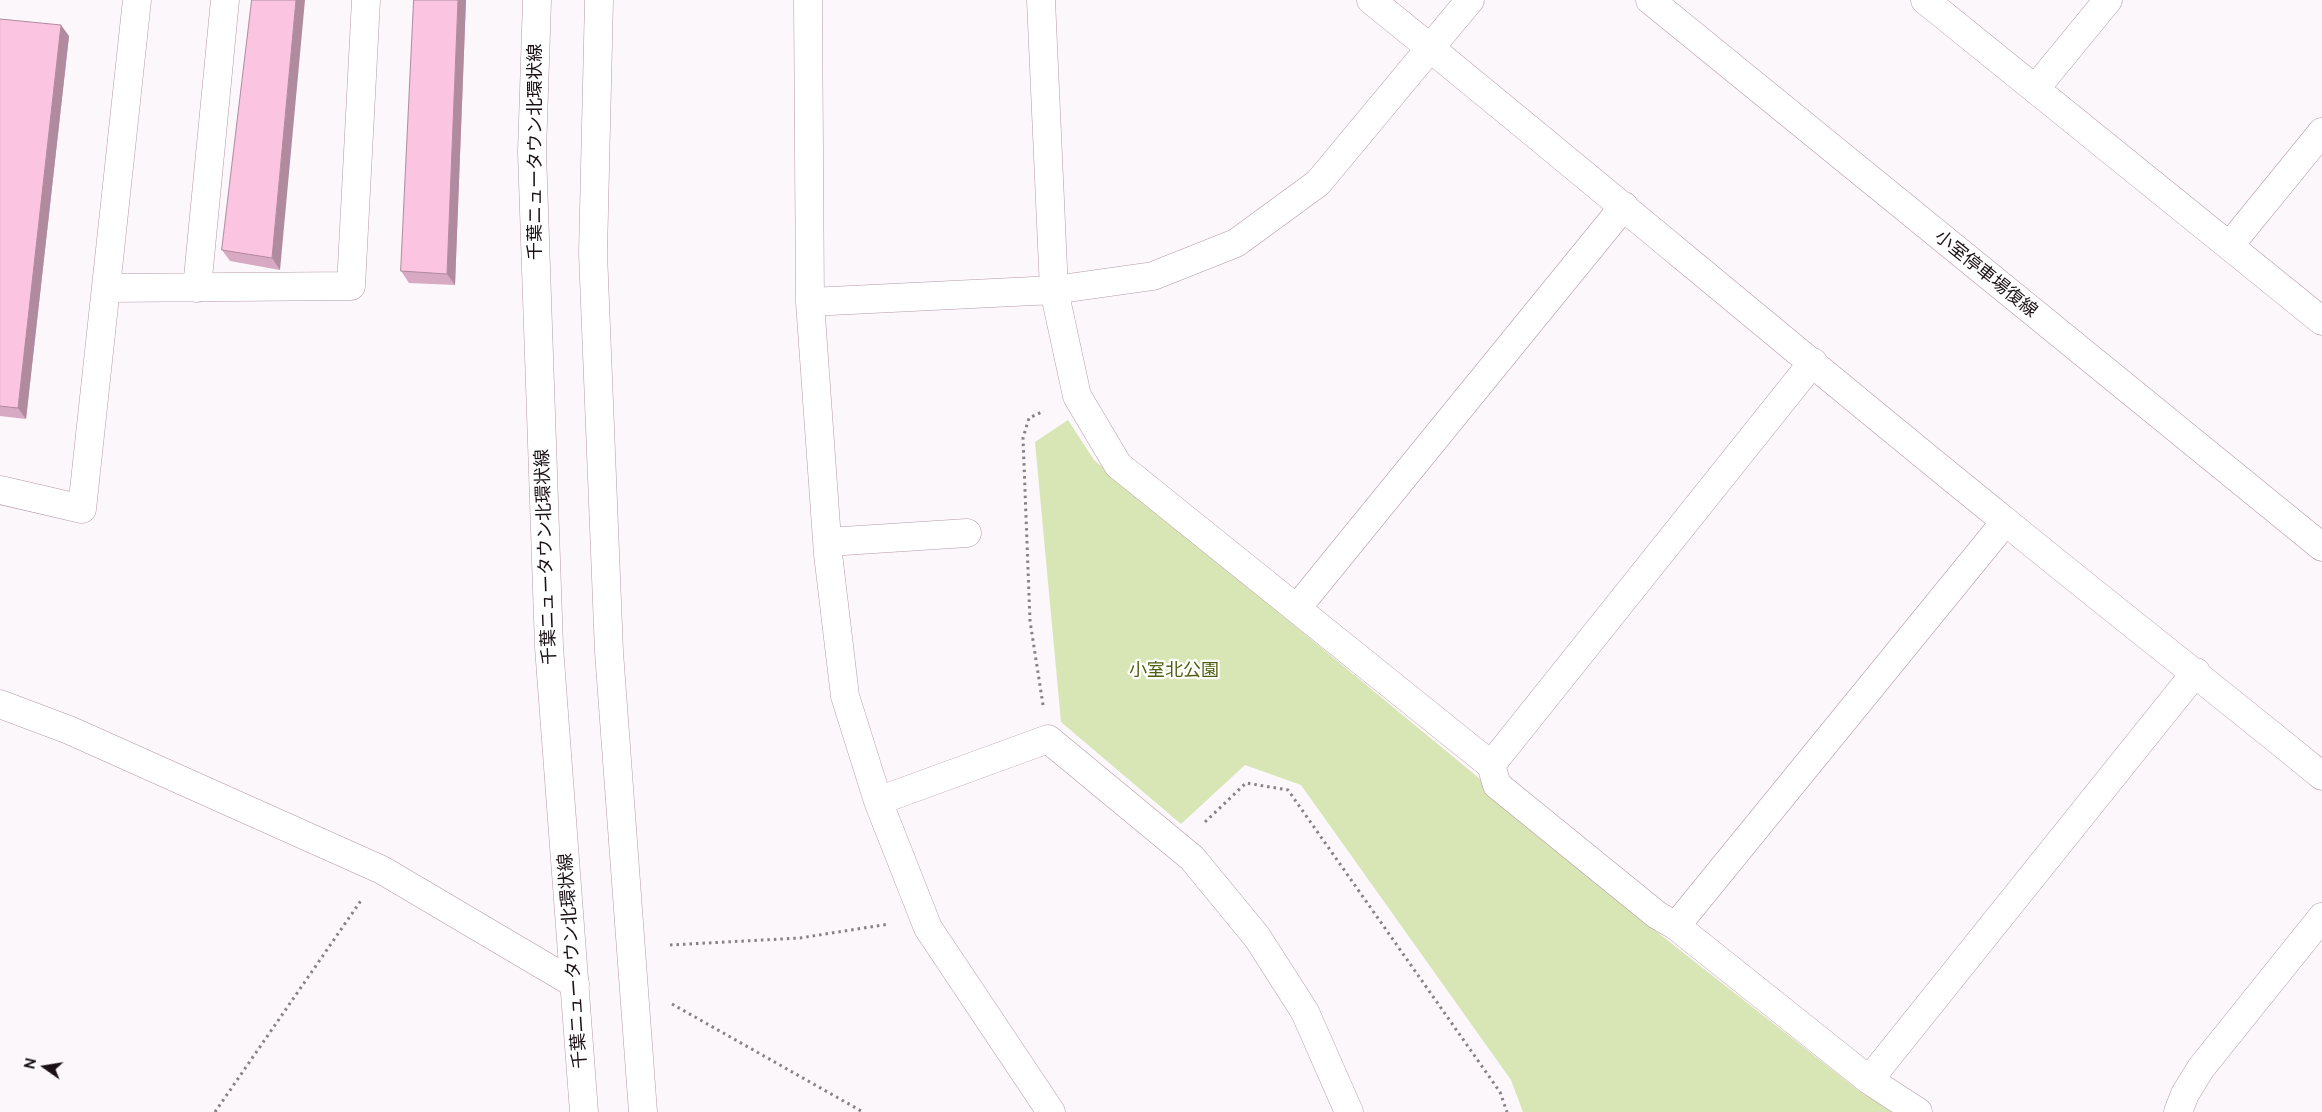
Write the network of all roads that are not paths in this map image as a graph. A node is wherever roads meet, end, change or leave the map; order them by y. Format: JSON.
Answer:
{"nodes":[{"id":1,"x":137,"y":0,"type":"edge"},
{"id":2,"x":225,"y":0,"type":"edge"},
{"id":3,"x":366,"y":0,"type":"edge"},
{"id":4,"x":537,"y":0,"type":"edge"},
{"id":5,"x":599,"y":0,"type":"edge"},
{"id":6,"x":808,"y":0,"type":"edge"},
{"id":7,"x":1041,"y":0,"type":"edge"},
{"id":8,"x":1371,"y":0,"type":"edge"},
{"id":9,"x":1470,"y":0,"type":"edge"},
{"id":10,"x":1650,"y":0,"type":"edge"},
{"id":11,"x":1925,"y":0,"type":"edge"},
{"id":12,"x":2108,"y":0,"type":"edge"},
{"id":13,"x":1430,"y":48,"type":"junction"},
{"id":14,"x":2035,"y":90,"type":"junction"},
{"id":15,"x":2322,"y":132,"type":"edge"},
{"id":16,"x":1624,"y":206,"type":"junction"},
{"id":17,"x":2230,"y":245,"type":"junction"},
{"id":18,"x":106,"y":288,"type":"junction"},
{"id":19,"x":197,"y":288,"type":"junction"},
{"id":20,"x":1054,"y":290,"type":"junction"},
{"id":21,"x":810,"y":302,"type":"junction"},
{"id":22,"x":2322,"y":321,"type":"edge"},
{"id":23,"x":1813,"y":362,"type":"junction"},
{"id":24,"x":0,"y":490,"type":"edge"},
{"id":25,"x":2005,"y":522,"type":"junction"},
{"id":26,"x":967,"y":533,"type":"dead end"},
{"id":27,"x":828,"y":542,"type":"junction"},
{"id":28,"x":2322,"y":547,"type":"edge"},
{"id":29,"x":1297,"y":608,"type":"junction"},
{"id":30,"x":2196,"y":672,"type":"junction"},
{"id":31,"x":0,"y":704,"type":"edge"},
{"id":32,"x":1490,"y":765,"type":"junction"},
{"id":33,"x":2322,"y":776,"type":"edge"},
{"id":34,"x":878,"y":801,"type":"junction"},
{"id":35,"x":2322,"y":917,"type":"edge"},
{"id":36,"x":1676,"y":926,"type":"junction"},
{"id":37,"x":575,"y":984,"type":"junction"},
{"id":38,"x":1869,"y":1080,"type":"junction"},
{"id":39,"x":584,"y":1112,"type":"edge"},
{"id":40,"x":643,"y":1112,"type":"edge"},
{"id":41,"x":1051,"y":1112,"type":"edge"},
{"id":42,"x":1349,"y":1112,"type":"edge"},
{"id":43,"x":1918,"y":1112,"type":"edge"},
{"id":44,"x":2178,"y":1112,"type":"edge"}],
"edges":[{"from":1,"to":18,"type":"street"},
{"from":2,"to":19,"type":"street"},
{"from":3,"to":19,"type":"street"},
{"from":4,"to":37,"type":"street","name":"千葉ニュータウン北環状線"},
{"from":5,"to":40,"type":"street"},
{"from":6,"to":21,"type":"street"},
{"from":7,"to":20,"type":"street"},
{"from":8,"to":13,"type":"street"},
{"from":9,"to":13,"type":"street"},
{"from":10,"to":28,"type":"street","name":"小室停車場復線"},
{"from":11,"to":14,"type":"street"},
{"from":12,"to":14,"type":"street"},
{"from":13,"to":16,"type":"street"},
{"from":13,"to":20,"type":"street"},
{"from":14,"to":17,"type":"street"},
{"from":15,"to":17,"type":"street"},
{"from":16,"to":23,"type":"street"},
{"from":16,"to":29,"type":"street"},
{"from":17,"to":22,"type":"street"},
{"from":18,"to":19,"type":"street"},
{"from":18,"to":24,"type":"street"},
{"from":20,"to":21,"type":"street"},
{"from":20,"to":29,"type":"street"},
{"from":21,"to":27,"type":"street"},
{"from":23,"to":25,"type":"street"},
{"from":23,"to":32,"type":"street"},
{"from":25,"to":30,"type":"street"},
{"from":25,"to":36,"type":"street"},
{"from":26,"to":27,"type":"street"},
{"from":27,"to":34,"type":"street"},
{"from":29,"to":32,"type":"street"},
{"from":30,"to":33,"type":"street"},
{"from":30,"to":38,"type":"street"},
{"from":31,"to":37,"type":"street"},
{"from":32,"to":36,"type":"street"},
{"from":34,"to":41,"type":"street"},
{"from":34,"to":42,"type":"street"},
{"from":35,"to":44,"type":"street"},
{"from":36,"to":38,"type":"street"},
{"from":37,"to":39,"type":"street","name":"千葉ニュータウン北環状線"},
{"from":38,"to":43,"type":"street"}]}
